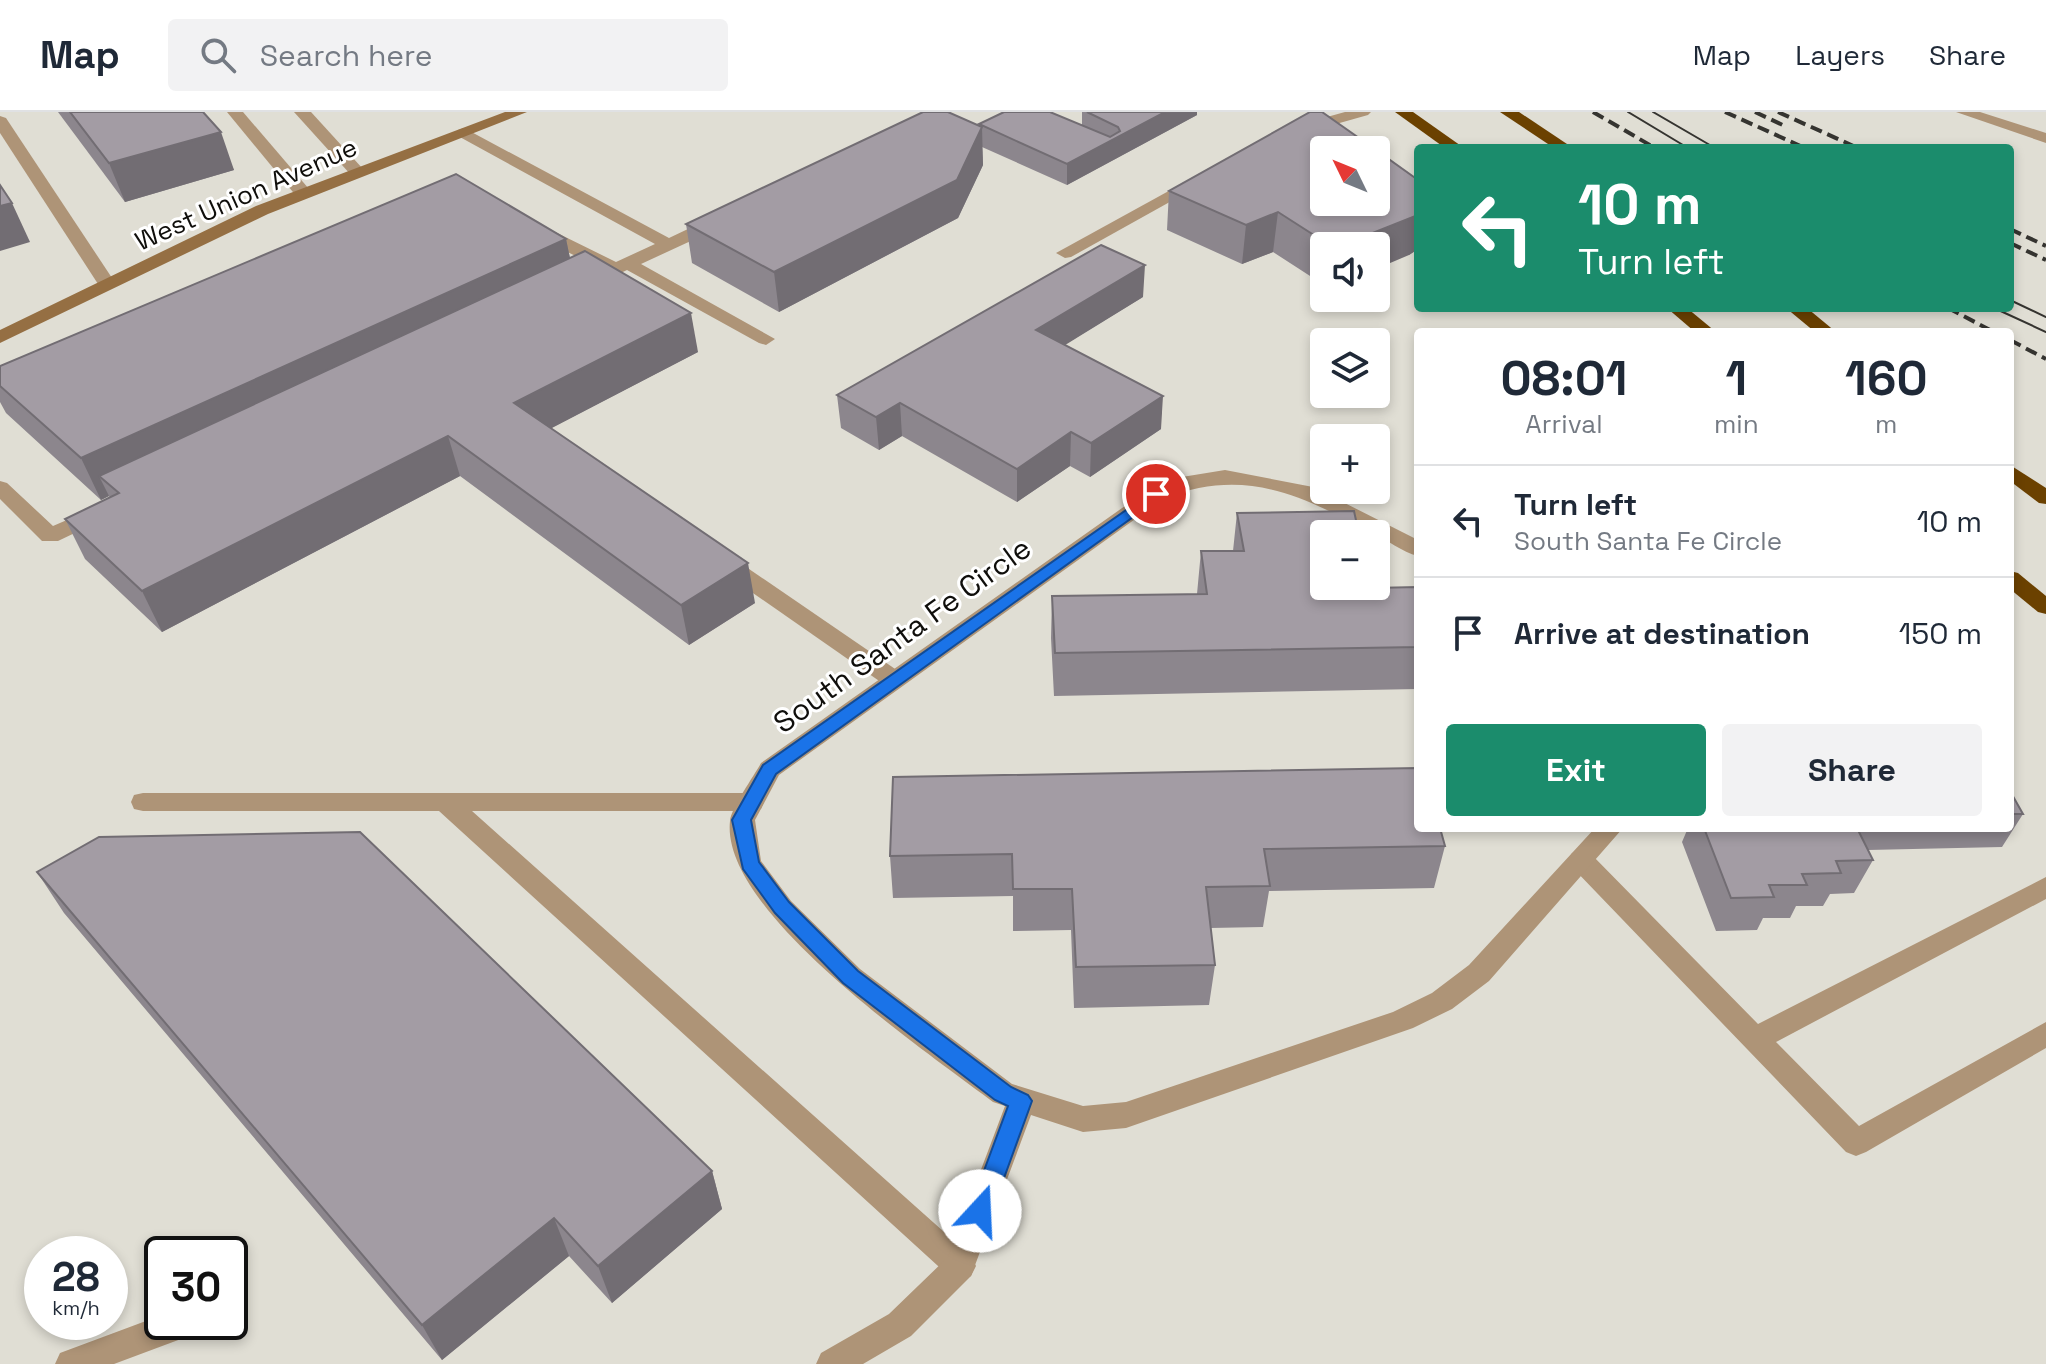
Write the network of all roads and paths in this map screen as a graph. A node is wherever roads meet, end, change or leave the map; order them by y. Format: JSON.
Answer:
{"nodes":[{"id":1,"x":235,"y":112,"type":"edge"},
{"id":2,"x":302,"y":112,"type":"edge"},
{"id":3,"x":519,"y":112,"type":"edge"},
{"id":4,"x":1363,"y":112,"type":"edge"},
{"id":5,"x":1403,"y":112,"type":"edge"},
{"id":6,"x":1508,"y":112,"type":"edge"},
{"id":7,"x":1964,"y":112,"type":"edge"},
{"id":8,"x":0,"y":121,"type":"edge"},
{"id":9,"x":464,"y":133,"type":"junction"},
{"id":10,"x":1289,"y":134,"type":"edge"},
{"id":11,"x":2046,"y":138,"type":"edge"},
{"id":12,"x":1450,"y":144,"type":"edge"},
{"id":13,"x":1559,"y":144,"type":"edge"},
{"id":14,"x":357,"y":172,"type":"junction"},
{"id":15,"x":1209,"y":174,"type":"edge"},
{"id":16,"x":303,"y":193,"type":"junction"},
{"id":17,"x":739,"y":212,"type":"edge"},
{"id":18,"x":516,"y":220,"type":"edge"},
{"id":19,"x":670,"y":245,"type":"junction"},
{"id":20,"x":1065,"y":253,"type":"dead end"},
{"id":21,"x":621,"y":266,"type":"junction"},
{"id":22,"x":107,"y":284,"type":"junction"},
{"id":23,"x":573,"y":289,"type":"edge"},
{"id":24,"x":1681,"y":312,"type":"edge"},
{"id":25,"x":1800,"y":312,"type":"edge"},
{"id":26,"x":1702,"y":328,"type":"edge"},
{"id":27,"x":1822,"y":328,"type":"edge"},
{"id":28,"x":0,"y":337,"type":"edge"},
{"id":29,"x":766,"y":339,"type":"dead end"},
{"id":30,"x":2014,"y":474,"type":"edge"},
{"id":31,"x":0,"y":487,"type":"edge"},
{"id":32,"x":2046,"y":498,"type":"edge"},
{"id":33,"x":121,"y":503,"type":"edge"},
{"id":34,"x":1414,"y":547,"type":"edge"},
{"id":35,"x":711,"y":553,"type":"edge"},
{"id":36,"x":2016,"y":584,"type":"edge"},
{"id":37,"x":2046,"y":607,"type":"edge"},
{"id":38,"x":893,"y":679,"type":"junction"},
{"id":39,"x":143,"y":802,"type":"dead end"},
{"id":40,"x":445,"y":802,"type":"junction"},
{"id":41,"x":752,"y":802,"type":"junction"},
{"id":42,"x":1606,"y":832,"type":"edge"},
{"id":43,"x":1581,"y":860,"type":"junction"},
{"id":44,"x":2046,"y":887,"type":"edge"},
{"id":45,"x":2046,"y":1034,"type":"edge"},
{"id":46,"x":1755,"y":1039,"type":"junction"},
{"id":47,"x":1021,"y":1101,"type":"junction"},
{"id":48,"x":960,"y":1266,"type":"junction"},
{"id":49,"x":144,"y":1337,"type":"edge"},
{"id":50,"x":71,"y":1364,"type":"edge"},
{"id":51,"x":832,"y":1364,"type":"edge"}],
"edges":[{"from":1,"to":16,"type":"street"},
{"from":2,"to":14,"type":"street"},
{"from":3,"to":9,"type":"street","name":"West Union Avenue"},
{"from":4,"to":10,"type":"street"},
{"from":5,"to":12,"type":"highway"},
{"from":6,"to":13,"type":"highway"},
{"from":7,"to":11,"type":"street"},
{"from":8,"to":22,"type":"street"},
{"from":9,"to":14,"type":"street","name":"West Union Avenue"},
{"from":9,"to":19,"type":"street"},
{"from":14,"to":16,"type":"street","name":"West Union Avenue"},
{"from":15,"to":20,"type":"street"},
{"from":16,"to":22,"type":"street","name":"West Union Avenue"},
{"from":17,"to":19,"type":"street"},
{"from":18,"to":21,"type":"street"},
{"from":19,"to":21,"type":"street"},
{"from":21,"to":23,"type":"street"},
{"from":21,"to":29,"type":"street"},
{"from":22,"to":28,"type":"street","name":"West Union Avenue"},
{"from":24,"to":26,"type":"highway"},
{"from":25,"to":27,"type":"highway"},
{"from":30,"to":32,"type":"highway"},
{"from":31,"to":33,"type":"street"},
{"from":34,"to":38,"type":"street","name":"South Santa Fe Circle"},
{"from":35,"to":38,"type":"street"},
{"from":36,"to":37,"type":"highway"},
{"from":38,"to":41,"type":"street","name":"South Santa Fe Circle"},
{"from":39,"to":40,"type":"street"},
{"from":40,"to":41,"type":"street"},
{"from":40,"to":48,"type":"street"},
{"from":41,"to":47,"type":"street","name":"South Santa Fe Circle"},
{"from":42,"to":43,"type":"street","name":"South Santa Fe Circle"},
{"from":43,"to":46,"type":"street"},
{"from":43,"to":47,"type":"street","name":"South Santa Fe Circle"},
{"from":44,"to":46,"type":"street"},
{"from":45,"to":46,"type":"street"},
{"from":47,"to":48,"type":"street"},
{"from":48,"to":51,"type":"street"},
{"from":49,"to":50,"type":"street"}]}
